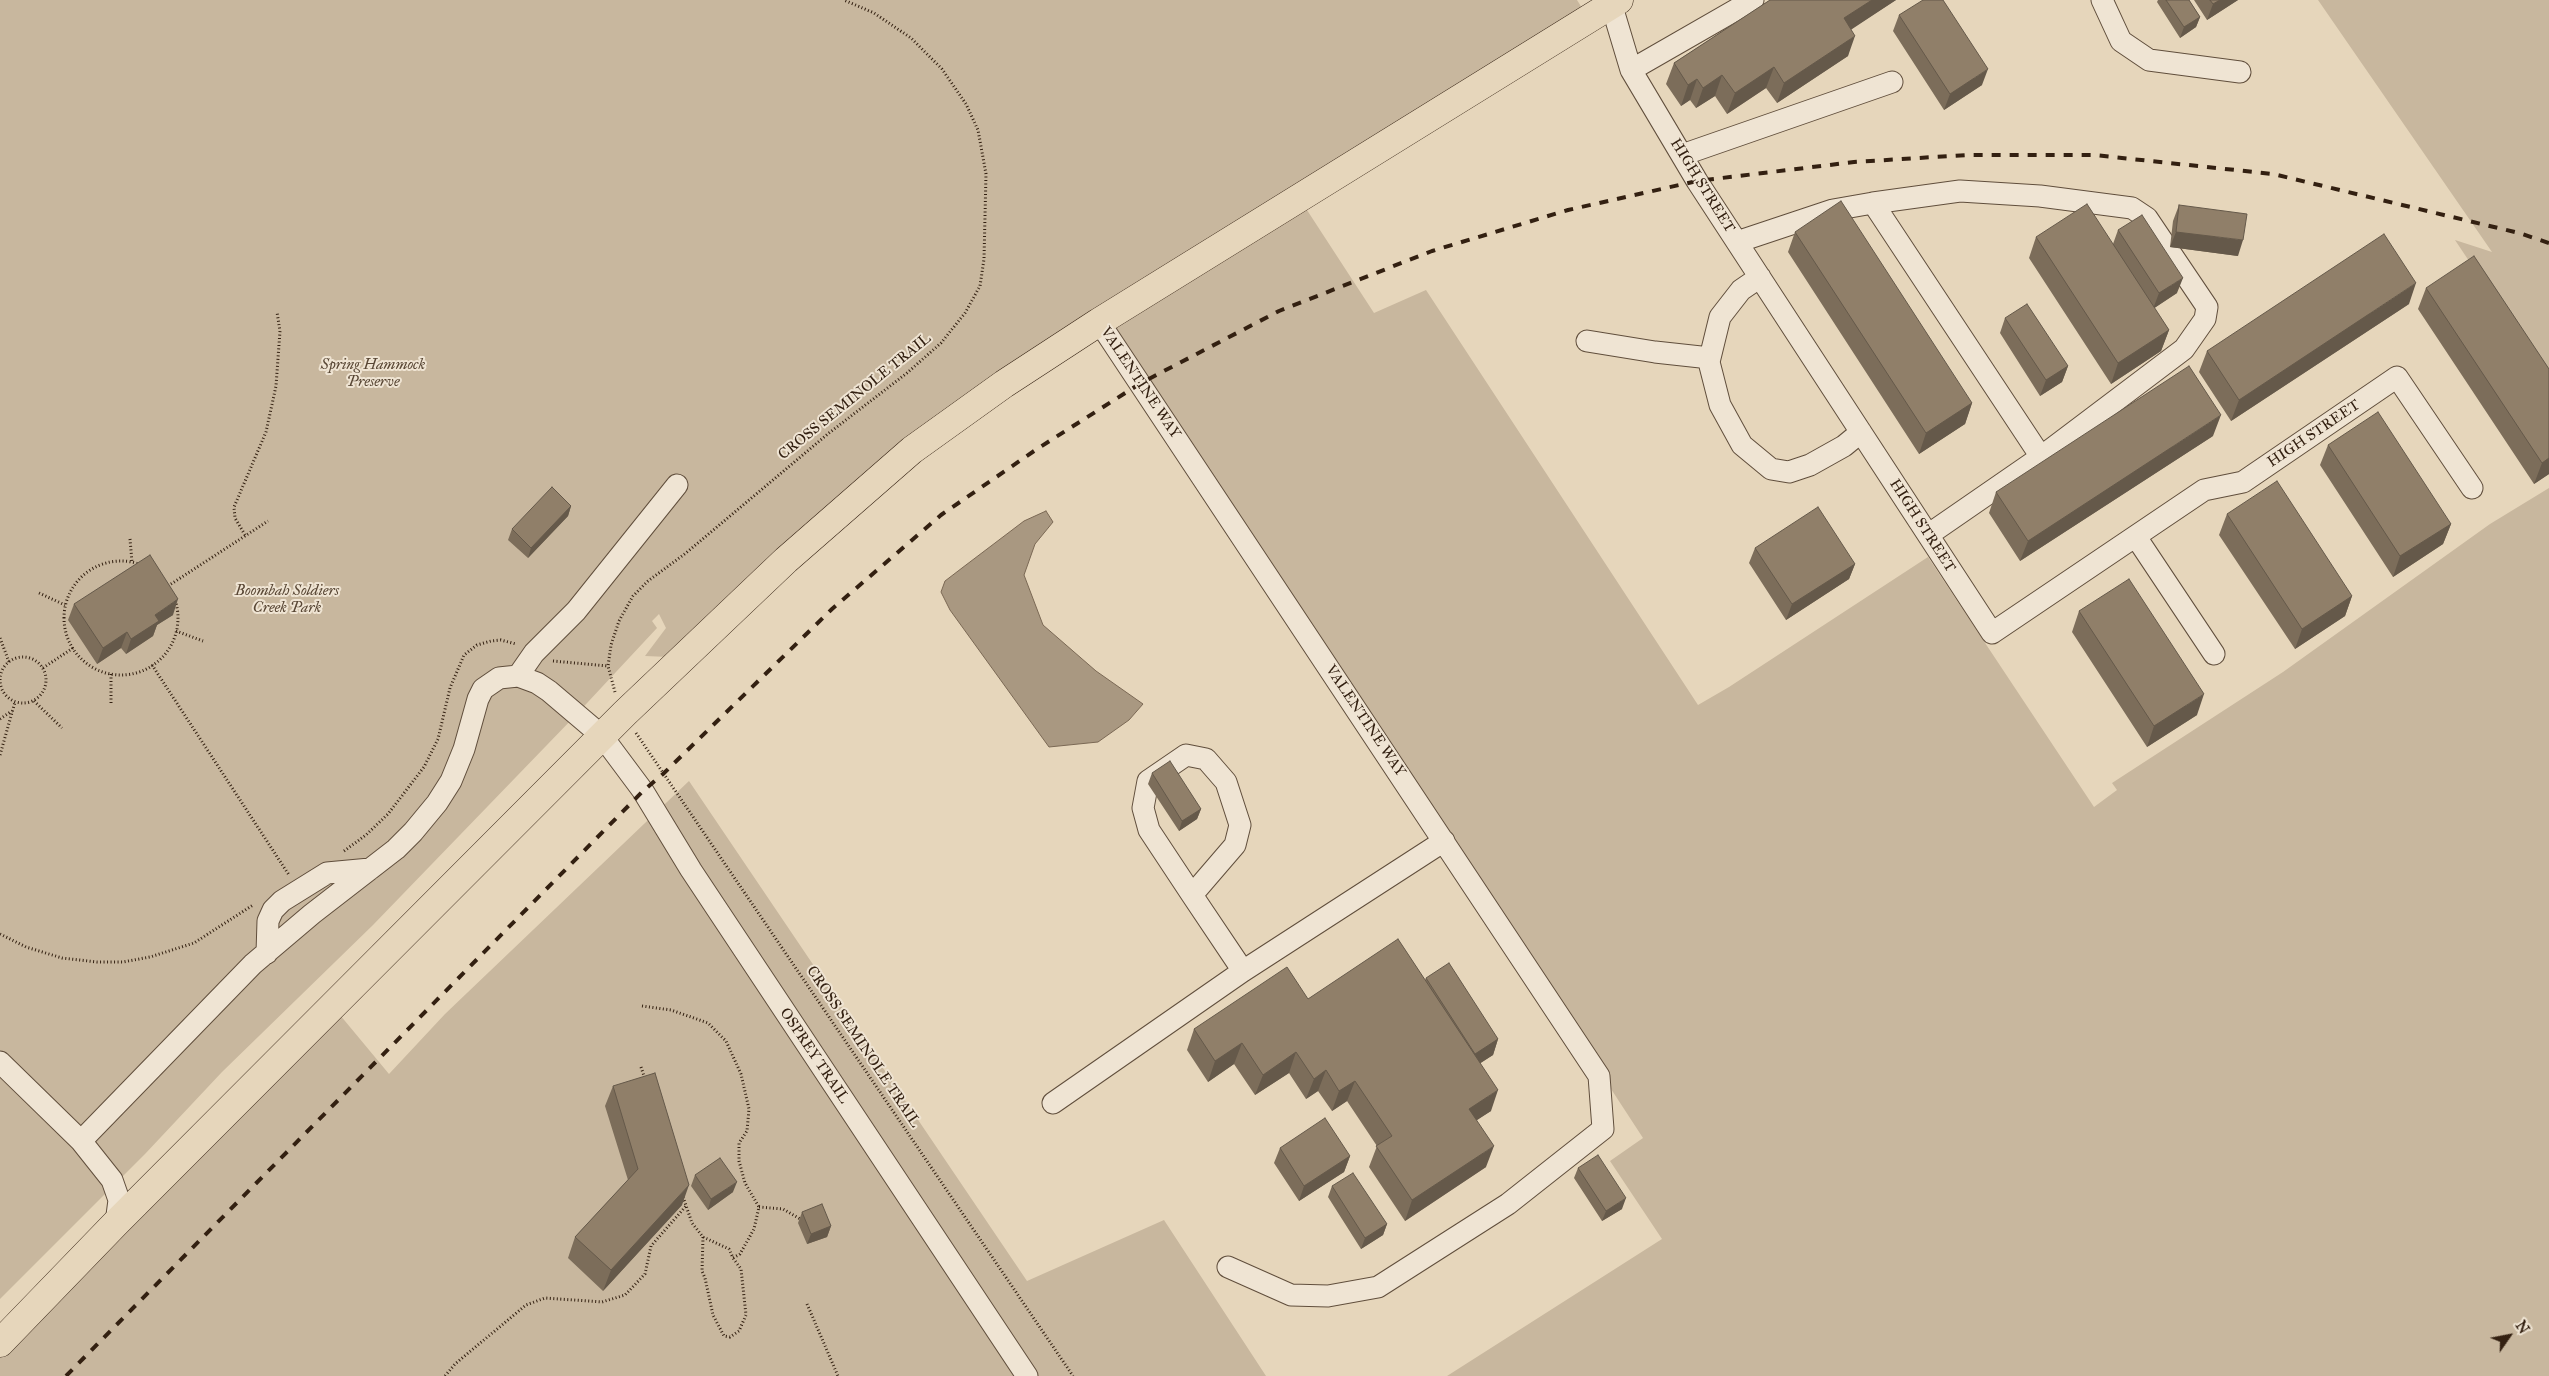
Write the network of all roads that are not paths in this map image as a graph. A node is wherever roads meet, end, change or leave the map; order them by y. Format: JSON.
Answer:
{"nodes":[{"id":1,"x":1753,"y":0,"type":"edge"},
{"id":2,"x":2102,"y":0,"type":"edge"},
{"id":3,"x":1613,"y":1,"type":"edge"},
{"id":4,"x":1631,"y":70,"type":"junction"},
{"id":5,"x":2240,"y":72,"type":"dead end"},
{"id":6,"x":1892,"y":82,"type":"dead end"},
{"id":7,"x":1682,"y":155,"type":"junction"},
{"id":8,"x":1873,"y":203,"type":"junction"},
{"id":9,"x":1737,"y":242,"type":"junction"},
{"id":10,"x":1760,"y":277,"type":"junction"},
{"id":11,"x":1099,"y":322,"type":"junction"},
{"id":12,"x":1587,"y":341,"type":"dead end"},
{"id":13,"x":1710,"y":358,"type":"junction"},
{"id":14,"x":1861,"y":432,"type":"junction"},
{"id":15,"x":2041,"y":457,"type":"junction"},
{"id":16,"x":677,"y":485,"type":"dead end"},
{"id":17,"x":2472,"y":488,"type":"dead end"},
{"id":18,"x":1928,"y":535,"type":"junction"},
{"id":19,"x":2136,"y":537,"type":"junction"},
{"id":20,"x":2214,"y":654,"type":"dead end"},
{"id":21,"x":518,"y":676,"type":"junction"},
{"id":22,"x":602,"y":736,"type":"junction"},
{"id":23,"x":1444,"y":841,"type":"junction"},
{"id":24,"x":370,"y":869,"type":"junction"},
{"id":25,"x":1192,"y":895,"type":"junction"},
{"id":26,"x":267,"y":953,"type":"junction"},
{"id":27,"x":1243,"y":971,"type":"junction"},
{"id":28,"x":0,"y":1062,"type":"edge"},
{"id":29,"x":1053,"y":1103,"type":"dead end"},
{"id":30,"x":82,"y":1142,"type":"junction"},
{"id":31,"x":116,"y":1223,"type":"junction"},
{"id":32,"x":1228,"y":1267,"type":"dead end"},
{"id":33,"x":0,"y":1343,"type":"edge"},
{"id":34,"x":1027,"y":1376,"type":"edge"}],
"edges":[{"from":1,"to":4,"type":"street"},
{"from":2,"to":5,"type":"street"},
{"from":3,"to":4,"type":"street","name":"HIGH STREET"},
{"from":3,"to":11,"type":"main road"},
{"from":4,"to":7,"type":"street","name":"HIGH STREET"},
{"from":6,"to":7,"type":"street"},
{"from":7,"to":9,"type":"street","name":"HIGH STREET"},
{"from":8,"to":9,"type":"street"},
{"from":8,"to":15,"type":"street"},
{"from":8,"to":15,"type":"street"},
{"from":9,"to":10,"type":"street","name":"HIGH STREET"},
{"from":10,"to":13,"type":"street"},
{"from":10,"to":14,"type":"street","name":"HIGH STREET"},
{"from":11,"to":22,"type":"main road"},
{"from":11,"to":23,"type":"street","name":"VALENTINE WAY"},
{"from":12,"to":13,"type":"street"},
{"from":13,"to":14,"type":"street"},
{"from":14,"to":18,"type":"street","name":"HIGH STREET"},
{"from":15,"to":18,"type":"street"},
{"from":16,"to":21,"type":"street"},
{"from":17,"to":19,"type":"street","name":"HIGH STREET"},
{"from":18,"to":19,"type":"street","name":"HIGH STREET"},
{"from":19,"to":20,"type":"street"},
{"from":21,"to":22,"type":"street","name":"OSPREY TRAIL"},
{"from":21,"to":24,"type":"street"},
{"from":22,"to":31,"type":"main road"},
{"from":22,"to":34,"type":"street","name":"OSPREY TRAIL"},
{"from":23,"to":27,"type":"street"},
{"from":23,"to":32,"type":"street","name":"VALENTINE WAY"},
{"from":24,"to":26,"type":"street"},
{"from":24,"to":26,"type":"street"},
{"from":25,"to":25,"type":"street"},
{"from":25,"to":27,"type":"street"},
{"from":26,"to":30,"type":"street"},
{"from":27,"to":29,"type":"street"},
{"from":28,"to":30,"type":"street"},
{"from":30,"to":31,"type":"street"},
{"from":31,"to":33,"type":"main road"}]}
